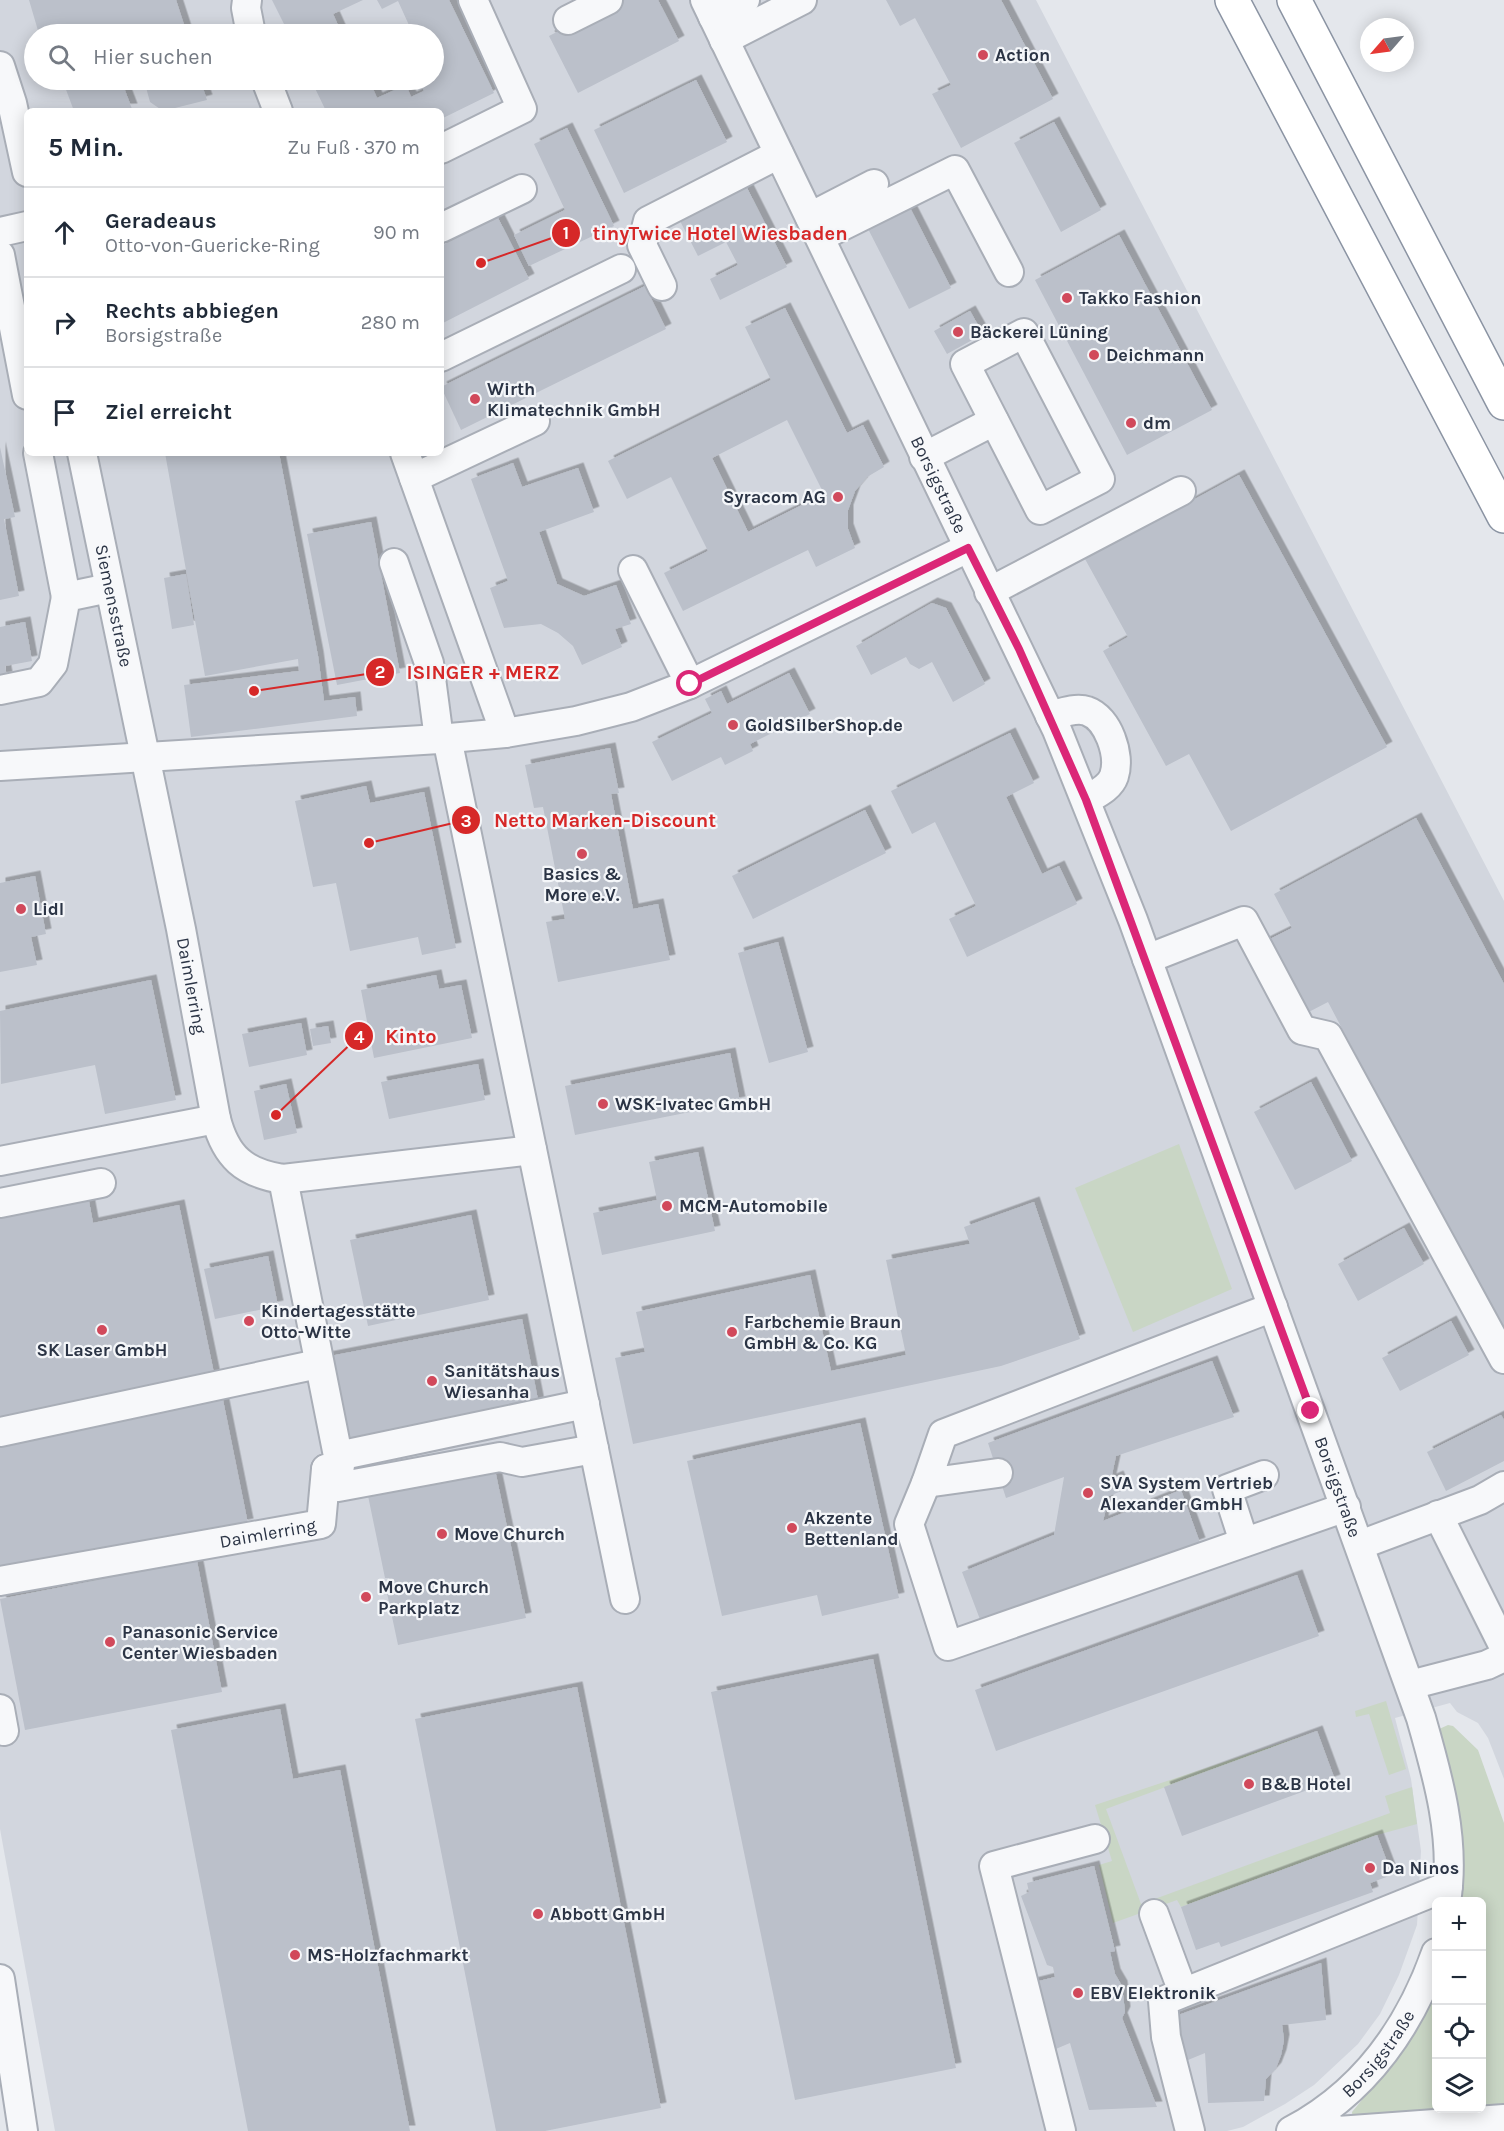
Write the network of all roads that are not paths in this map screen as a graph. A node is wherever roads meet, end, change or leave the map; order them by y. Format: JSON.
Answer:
{"nodes":[{"id":1,"x":247,"y":0,"type":"edge"},
{"id":2,"x":473,"y":0,"type":"edge"},
{"id":3,"x":608,"y":0,"type":"edge"},
{"id":4,"x":745,"y":0,"type":"edge"},
{"id":5,"x":802,"y":0,"type":"edge"},
{"id":6,"x":1232,"y":0,"type":"edge"},
{"id":7,"x":1294,"y":0,"type":"edge"},
{"id":8,"x":714,"y":19,"type":"edge"},
{"id":9,"x":568,"y":20,"type":"dead end"},
{"id":10,"x":249,"y":24,"type":"edge"},
{"id":11,"x":0,"y":66,"type":"edge"},
{"id":12,"x":270,"y":90,"type":"edge"},
{"id":13,"x":277,"y":108,"type":"edge"},
{"id":14,"x":444,"y":148,"type":"edge"},
{"id":15,"x":779,"y":154,"type":"junction"},
{"id":16,"x":17,"y":161,"type":"edge"},
{"id":17,"x":874,"y":184,"type":"dead end"},
{"id":18,"x":522,"y":189,"type":"dead end"},
{"id":19,"x":24,"y":227,"type":"edge"},
{"id":20,"x":444,"y":227,"type":"edge"},
{"id":21,"x":815,"y":227,"type":"junction"},
{"id":22,"x":0,"y":232,"type":"edge"},
{"id":23,"x":0,"y":255,"type":"edge"},
{"id":24,"x":621,"y":268,"type":"dead end"},
{"id":25,"x":1009,"y":272,"type":"dead end"},
{"id":26,"x":662,"y":286,"type":"dead end"},
{"id":27,"x":444,"y":356,"type":"edge"},
{"id":28,"x":24,"y":379,"type":"edge"},
{"id":29,"x":1504,"y":403,"type":"edge"},
{"id":30,"x":535,"y":421,"type":"dead end"},
{"id":31,"x":994,"y":421,"type":"junction"},
{"id":32,"x":444,"y":453,"type":"edge"},
{"id":33,"x":39,"y":456,"type":"edge"},
{"id":34,"x":83,"y":456,"type":"edge"},
{"id":35,"x":436,"y":456,"type":"edge"},
{"id":36,"x":924,"y":457,"type":"junction"},
{"id":37,"x":410,"y":465,"type":"edge"},
{"id":38,"x":1181,"y":491,"type":"dead end"},
{"id":39,"x":1504,"y":516,"type":"edge"},
{"id":40,"x":968,"y":548,"type":"junction"},
{"id":41,"x":394,"y":563,"type":"dead end"},
{"id":42,"x":633,"y":570,"type":"dead end"},
{"id":43,"x":109,"y":588,"type":"junction"},
{"id":44,"x":989,"y":592,"type":"junction"},
{"id":45,"x":66,"y":597,"type":"junction"},
{"id":46,"x":690,"y":684,"type":"junction"},
{"id":47,"x":0,"y":690,"type":"edge"},
{"id":48,"x":1050,"y":716,"type":"junction"},
{"id":49,"x":505,"y":733,"type":"junction"},
{"id":50,"x":443,"y":739,"type":"junction"},
{"id":51,"x":145,"y":758,"type":"junction"},
{"id":52,"x":0,"y":766,"type":"edge"},
{"id":53,"x":1086,"y":800,"type":"junction"},
{"id":54,"x":1147,"y":959,"type":"junction"},
{"id":55,"x":216,"y":1119,"type":"junction"},
{"id":56,"x":532,"y":1150,"type":"junction"},
{"id":57,"x":0,"y":1161,"type":"edge"},
{"id":58,"x":283,"y":1179,"type":"junction"},
{"id":59,"x":101,"y":1183,"type":"dead end"},
{"id":60,"x":0,"y":1203,"type":"edge"},
{"id":61,"x":1273,"y":1306,"type":"junction"},
{"id":62,"x":1504,"y":1359,"type":"edge"},
{"id":63,"x":318,"y":1364,"type":"junction"},
{"id":64,"x":585,"y":1404,"type":"junction"},
{"id":65,"x":0,"y":1432,"type":"edge"},
{"id":66,"x":594,"y":1449,"type":"junction"},
{"id":67,"x":332,"y":1463,"type":"junction"},
{"id":68,"x":998,"y":1473,"type":"dead end"},
{"id":69,"x":1264,"y":1475,"type":"dead end"},
{"id":70,"x":926,"y":1483,"type":"junction"},
{"id":71,"x":1504,"y":1486,"type":"edge"},
{"id":72,"x":1346,"y":1507,"type":"junction"},
{"id":73,"x":1438,"y":1515,"type":"junction"},
{"id":74,"x":1244,"y":1542,"type":"junction"},
{"id":75,"x":1360,"y":1545,"type":"junction"},
{"id":76,"x":0,"y":1581,"type":"edge"},
{"id":77,"x":625,"y":1599,"type":"dead end"},
{"id":78,"x":1504,"y":1647,"type":"edge"},
{"id":79,"x":1504,"y":1657,"type":"edge"},
{"id":80,"x":1410,"y":1685,"type":"junction"},
{"id":81,"x":1095,"y":1839,"type":"dead end"},
{"id":82,"x":1447,"y":1894,"type":"edge"},
{"id":83,"x":1154,"y":1914,"type":"dead end"},
{"id":84,"x":1432,"y":1966,"type":"edge"},
{"id":85,"x":0,"y":1978,"type":"edge"},
{"id":86,"x":1183,"y":1992,"type":"junction"},
{"id":87,"x":1504,"y":2119,"type":"edge"},
{"id":88,"x":1303,"y":2125,"type":"edge"},
{"id":89,"x":23,"y":2131,"type":"edge"},
{"id":90,"x":1061,"y":2131,"type":"edge"},
{"id":91,"x":1190,"y":2131,"type":"edge"}],
"edges":[{"from":1,"to":10,"type":"street"},
{"from":2,"to":14,"type":"street"},
{"from":3,"to":9,"type":"street"},
{"from":4,"to":8,"type":"street"},
{"from":5,"to":8,"type":"street"},
{"from":6,"to":39,"type":"highway"},
{"from":7,"to":29,"type":"highway"},
{"from":8,"to":15,"type":"street","name":"Borsigstraße"},
{"from":11,"to":16,"type":"street"},
{"from":12,"to":13,"type":"street"},
{"from":15,"to":21,"type":"street","name":"Borsigstraße"},
{"from":15,"to":26,"type":"street"},
{"from":17,"to":21,"type":"street"},
{"from":18,"to":20,"type":"street"},
{"from":19,"to":22,"type":"street"},
{"from":21,"to":25,"type":"street"},
{"from":21,"to":36,"type":"street","name":"Borsigstraße"},
{"from":23,"to":28,"type":"street"},
{"from":24,"to":27,"type":"street"},
{"from":30,"to":32,"type":"street"},
{"from":31,"to":31,"type":"street"},
{"from":31,"to":36,"type":"street"},
{"from":33,"to":45,"type":"street"},
{"from":34,"to":43,"type":"street","name":"Siemensstraße"},
{"from":35,"to":37,"type":"street"},
{"from":36,"to":40,"type":"street","name":"Borsigstraße"},
{"from":37,"to":49,"type":"street"},
{"from":38,"to":44,"type":"street"},
{"from":40,"to":44,"type":"street","name":"Borsigstraße"},
{"from":40,"to":46,"type":"street"},
{"from":41,"to":50,"type":"street"},
{"from":42,"to":46,"type":"street"},
{"from":43,"to":45,"type":"street"},
{"from":43,"to":51,"type":"street","name":"Siemensstraße"},
{"from":44,"to":48,"type":"street","name":"Borsigstraße"},
{"from":45,"to":47,"type":"street"},
{"from":46,"to":49,"type":"street"},
{"from":48,"to":53,"type":"street","name":"Borsigstraße"},
{"from":48,"to":53,"type":"street"},
{"from":49,"to":50,"type":"street"},
{"from":50,"to":51,"type":"street"},
{"from":50,"to":56,"type":"street"},
{"from":51,"to":52,"type":"street"},
{"from":51,"to":55,"type":"street","name":"Daimlerring"},
{"from":53,"to":54,"type":"street","name":"Borsigstraße"},
{"from":54,"to":61,"type":"street","name":"Borsigstraße"},
{"from":54,"to":62,"type":"street"},
{"from":55,"to":57,"type":"street"},
{"from":55,"to":58,"type":"street","name":"Daimlerring"},
{"from":56,"to":58,"type":"street","name":"Daimlerring"},
{"from":56,"to":64,"type":"street"},
{"from":58,"to":63,"type":"street","name":"Daimlerring"},
{"from":59,"to":60,"type":"street"},
{"from":61,"to":70,"type":"street"},
{"from":61,"to":72,"type":"street","name":"Borsigstraße"},
{"from":63,"to":65,"type":"street"},
{"from":63,"to":67,"type":"street","name":"Daimlerring"},
{"from":64,"to":66,"type":"street"},
{"from":64,"to":67,"type":"street"},
{"from":66,"to":67,"type":"street"},
{"from":66,"to":77,"type":"street"},
{"from":67,"to":76,"type":"street","name":"Daimlerring"},
{"from":68,"to":70,"type":"street"},
{"from":69,"to":74,"type":"street"},
{"from":70,"to":74,"type":"street"},
{"from":71,"to":73,"type":"street"},
{"from":72,"to":74,"type":"street"},
{"from":72,"to":75,"type":"street","name":"Borsigstraße"},
{"from":73,"to":75,"type":"street"},
{"from":73,"to":78,"type":"street"},
{"from":75,"to":80,"type":"street","name":"Borsigstraße"},
{"from":79,"to":80,"type":"street"},
{"from":80,"to":82,"type":"street","name":"Borsigstraße"},
{"from":81,"to":90,"type":"street"},
{"from":82,"to":86,"type":"street"},
{"from":83,"to":86,"type":"street"},
{"from":84,"to":88,"type":"street","name":"Borsigstraße"},
{"from":85,"to":89,"type":"street"},
{"from":86,"to":91,"type":"street"},
{"from":87,"to":88,"type":"street"}]}
